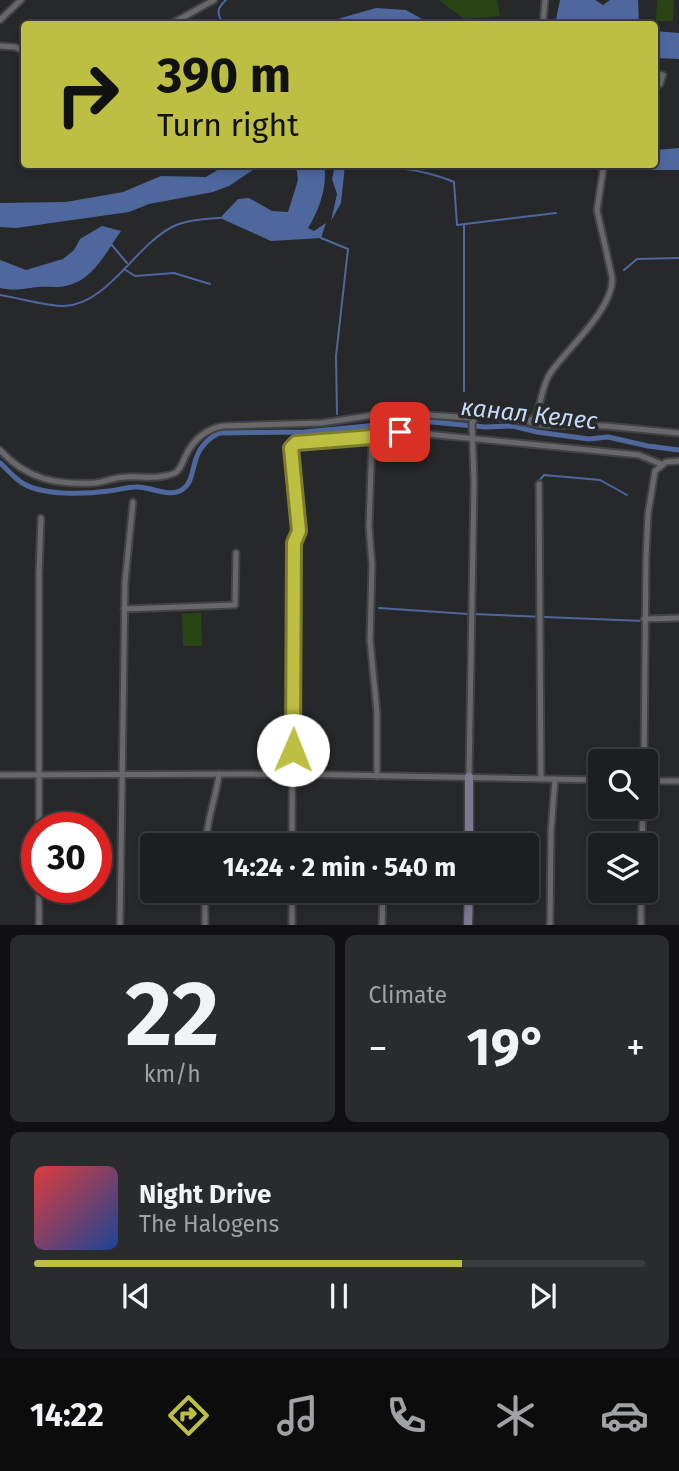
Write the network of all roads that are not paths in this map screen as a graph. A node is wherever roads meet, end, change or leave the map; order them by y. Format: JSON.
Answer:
{"nodes":[{"id":1,"x":21,"y":0,"type":"edge"},
{"id":2,"x":214,"y":0,"type":"edge"},
{"id":3,"x":545,"y":0,"type":"edge"},
{"id":4,"x":0,"y":20,"type":"edge"},
{"id":5,"x":176,"y":21,"type":"edge"},
{"id":6,"x":544,"y":21,"type":"edge"},
{"id":7,"x":0,"y":46,"type":"edge"},
{"id":8,"x":21,"y":50,"type":"edge"},
{"id":9,"x":603,"y":168,"type":"edge"},
{"id":10,"x":473,"y":421,"type":"junction"},
{"id":11,"x":529,"y":422,"type":"junction"},
{"id":12,"x":679,"y":433,"type":"edge"},
{"id":13,"x":471,"y":435,"type":"junction"},
{"id":14,"x":372,"y":437,"type":"junction"},
{"id":15,"x":0,"y":450,"type":"edge"},
{"id":16,"x":679,"y":461,"type":"edge"},
{"id":17,"x":661,"y":464,"type":"junction"},
{"id":18,"x":539,"y":484,"type":"dead end"},
{"id":19,"x":133,"y":502,"type":"dead end"},
{"id":20,"x":41,"y":518,"type":"dead end"},
{"id":21,"x":236,"y":553,"type":"dead end"},
{"id":22,"x":124,"y":609,"type":"junction"},
{"id":23,"x":679,"y":618,"type":"edge"},
{"id":24,"x":644,"y":621,"type":"junction"},
{"id":25,"x":644,"y":749,"type":"edge"},
{"id":26,"x":219,"y":774,"type":"junction"},
{"id":27,"x":292,"y":774,"type":"junction"},
{"id":28,"x":0,"y":775,"type":"edge"},
{"id":29,"x":39,"y":775,"type":"junction"},
{"id":30,"x":123,"y":775,"type":"junction"},
{"id":31,"x":377,"y":776,"type":"junction"},
{"id":32,"x":468,"y":777,"type":"junction"},
{"id":33,"x":541,"y":778,"type":"junction"},
{"id":34,"x":555,"y":779,"type":"junction"},
{"id":35,"x":588,"y":780,"type":"edge"},
{"id":36,"x":658,"y":781,"type":"edge"},
{"id":37,"x":679,"y":782,"type":"edge"},
{"id":38,"x":39,"y":812,"type":"edge"},
{"id":39,"x":206,"y":833,"type":"edge"},
{"id":40,"x":292,"y":833,"type":"edge"},
{"id":41,"x":468,"y":833,"type":"edge"},
{"id":42,"x":39,"y":903,"type":"edge"},
{"id":43,"x":205,"y":903,"type":"edge"},
{"id":44,"x":292,"y":903,"type":"edge"},
{"id":45,"x":383,"y":903,"type":"edge"},
{"id":46,"x":468,"y":903,"type":"edge"},
{"id":47,"x":641,"y":903,"type":"edge"},
{"id":48,"x":38,"y":925,"type":"edge"},
{"id":49,"x":120,"y":925,"type":"edge"},
{"id":50,"x":205,"y":925,"type":"edge"},
{"id":51,"x":292,"y":925,"type":"edge"},
{"id":52,"x":382,"y":925,"type":"edge"},
{"id":53,"x":468,"y":925,"type":"edge"},
{"id":54,"x":550,"y":925,"type":"edge"},
{"id":55,"x":641,"y":925,"type":"edge"}],
"edges":[{"from":1,"to":4,"type":"street"},
{"from":2,"to":5,"type":"street"},
{"from":3,"to":6,"type":"street"},
{"from":7,"to":8,"type":"street"},
{"from":9,"to":11,"type":"street"},
{"from":10,"to":11,"type":"street"},
{"from":10,"to":13,"type":"street"},
{"from":10,"to":15,"type":"street"},
{"from":11,"to":12,"type":"street"},
{"from":13,"to":14,"type":"street"},
{"from":13,"to":17,"type":"street"},
{"from":13,"to":32,"type":"street"},
{"from":14,"to":27,"type":"street"},
{"from":14,"to":31,"type":"street"},
{"from":16,"to":17,"type":"street"},
{"from":17,"to":24,"type":"street"},
{"from":18,"to":33,"type":"street"},
{"from":19,"to":22,"type":"street"},
{"from":20,"to":29,"type":"street"},
{"from":21,"to":22,"type":"street"},
{"from":22,"to":30,"type":"street"},
{"from":23,"to":24,"type":"street"},
{"from":24,"to":25,"type":"street"},
{"from":26,"to":27,"type":"street"},
{"from":26,"to":30,"type":"street"},
{"from":26,"to":39,"type":"street"},
{"from":27,"to":31,"type":"street"},
{"from":27,"to":40,"type":"street"},
{"from":28,"to":29,"type":"street"},
{"from":29,"to":30,"type":"street"},
{"from":29,"to":38,"type":"street"},
{"from":30,"to":49,"type":"street"},
{"from":31,"to":32,"type":"street"},
{"from":32,"to":33,"type":"street"},
{"from":32,"to":41,"type":"main road"},
{"from":33,"to":34,"type":"street"},
{"from":34,"to":35,"type":"street"},
{"from":34,"to":54,"type":"street"},
{"from":36,"to":37,"type":"street"},
{"from":42,"to":48,"type":"street"},
{"from":43,"to":50,"type":"street"},
{"from":44,"to":51,"type":"street"},
{"from":45,"to":52,"type":"street"},
{"from":46,"to":53,"type":"main road"},
{"from":47,"to":55,"type":"street"}]}
